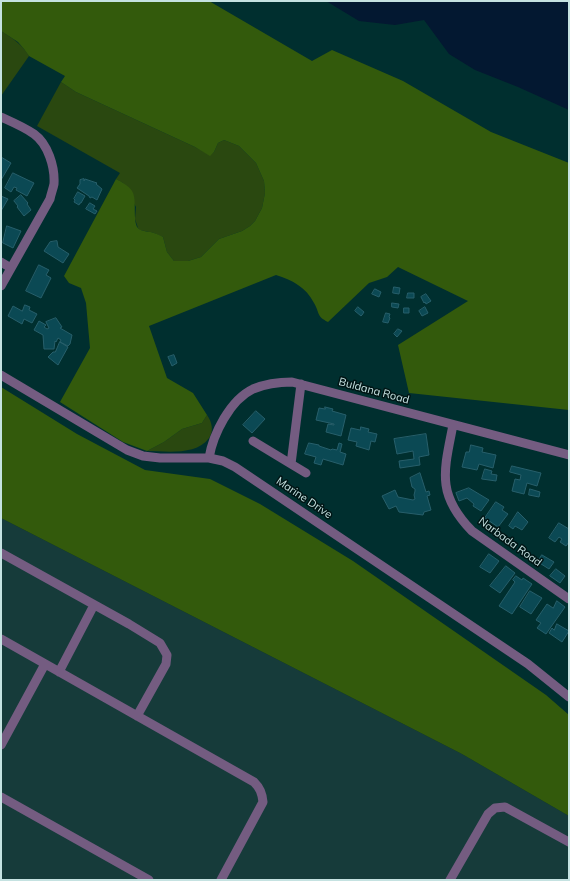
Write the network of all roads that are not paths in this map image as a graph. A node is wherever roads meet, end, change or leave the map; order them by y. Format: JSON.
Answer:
{"nodes":[{"id":1,"x":1,"y":117,"type":"edge"},
{"id":2,"x":1,"y":262,"type":"edge"},
{"id":3,"x":11,"y":268,"type":"junction"},
{"id":4,"x":1,"y":286,"type":"edge"},
{"id":5,"x":1,"y":375,"type":"edge"},
{"id":6,"x":301,"y":384,"type":"junction"},
{"id":7,"x":453,"y":425,"type":"junction"},
{"id":8,"x":254,"y":441,"type":"dead end"},
{"id":9,"x":569,"y":455,"type":"edge"},
{"id":10,"x":209,"y":458,"type":"junction"},
{"id":11,"x":291,"y":464,"type":"junction"},
{"id":12,"x":306,"y":473,"type":"dead end"},
{"id":13,"x":1,"y":553,"type":"edge"},
{"id":14,"x":569,"y":599,"type":"edge"},
{"id":15,"x":94,"y":605,"type":"junction"},
{"id":16,"x":1,"y":639,"type":"edge"},
{"id":17,"x":45,"y":664,"type":"junction"},
{"id":18,"x":59,"y":672,"type":"junction"},
{"id":19,"x":569,"y":697,"type":"edge"},
{"id":20,"x":137,"y":716,"type":"junction"},
{"id":21,"x":1,"y":745,"type":"edge"},
{"id":22,"x":1,"y":797,"type":"edge"},
{"id":23,"x":569,"y":842,"type":"edge"},
{"id":24,"x":149,"y":880,"type":"edge"},
{"id":25,"x":221,"y":880,"type":"edge"},
{"id":26,"x":450,"y":880,"type":"edge"}],
"edges":[{"from":1,"to":3,"type":"street"},
{"from":2,"to":3,"type":"street"},
{"from":3,"to":4,"type":"street"},
{"from":5,"to":10,"type":"street","name":"Marine Drive"},
{"from":6,"to":7,"type":"street","name":"Buldana Road"},
{"from":6,"to":10,"type":"street","name":"Buldana Road"},
{"from":6,"to":11,"type":"street"},
{"from":7,"to":9,"type":"street","name":"Buldana Road"},
{"from":7,"to":14,"type":"street","name":"Narbada Road"},
{"from":8,"to":11,"type":"street"},
{"from":10,"to":19,"type":"street","name":"Marine Drive"},
{"from":11,"to":12,"type":"street"},
{"from":13,"to":15,"type":"street"},
{"from":15,"to":18,"type":"street"},
{"from":15,"to":20,"type":"street"},
{"from":16,"to":17,"type":"street"},
{"from":17,"to":18,"type":"street"},
{"from":17,"to":21,"type":"street"},
{"from":18,"to":20,"type":"street"},
{"from":20,"to":25,"type":"street"},
{"from":22,"to":24,"type":"street"},
{"from":23,"to":26,"type":"street"}]}
